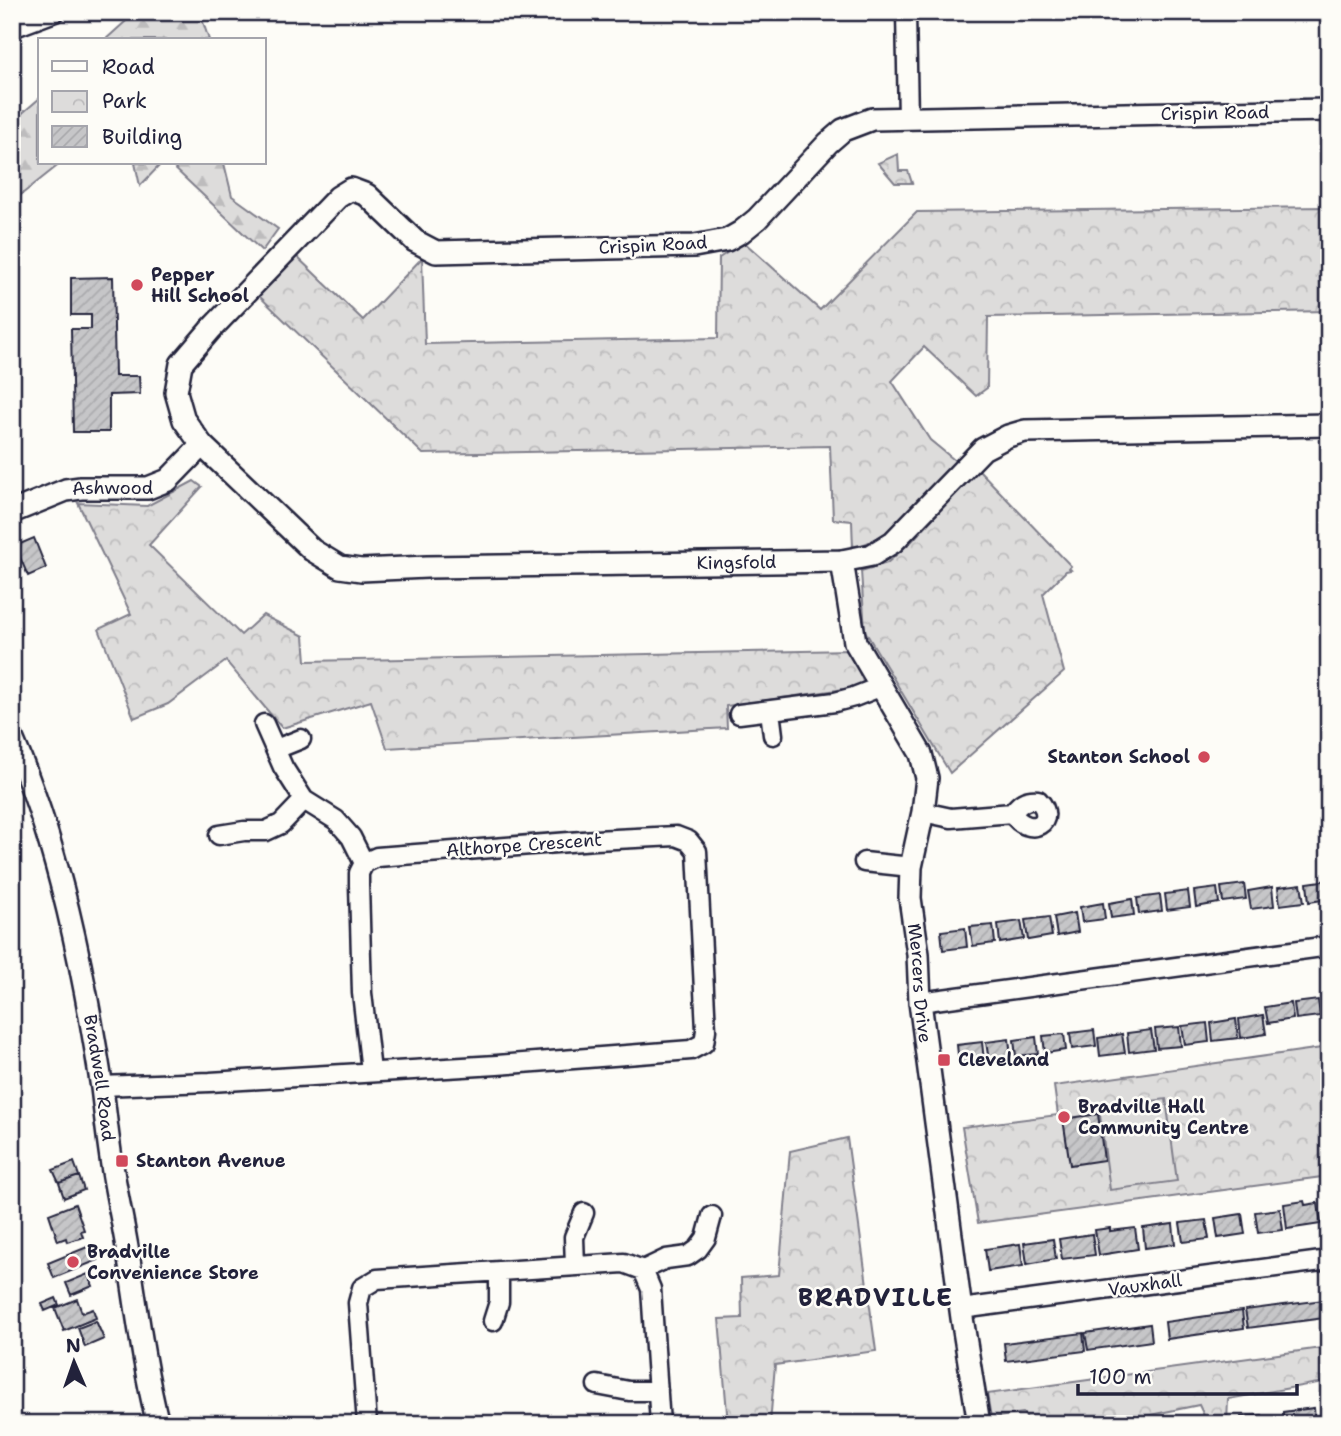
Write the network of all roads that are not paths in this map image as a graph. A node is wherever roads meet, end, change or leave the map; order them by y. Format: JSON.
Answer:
{"nodes":[{"id":1,"x":55,"y":12,"type":"edge"},
{"id":2,"x":906,"y":12,"type":"edge"},
{"id":3,"x":12,"y":28,"type":"edge"},
{"id":4,"x":1329,"y":110,"type":"edge"},
{"id":5,"x":908,"y":119,"type":"junction"},
{"id":6,"x":176,"y":391,"type":"joint"},
{"id":7,"x":1329,"y":425,"type":"edge"},
{"id":8,"x":202,"y":444,"type":"junction"},
{"id":9,"x":12,"y":512,"type":"edge"},
{"id":10,"x":842,"y":561,"type":"junction"},
{"id":11,"x":882,"y":685,"type":"junction"},
{"id":12,"x":770,"y":711,"type":"junction"},
{"id":13,"x":739,"y":714,"type":"dead end"},
{"id":14,"x":264,"y":724,"type":"dead end"},
{"id":15,"x":773,"y":735,"type":"dead end"},
{"id":16,"x":12,"y":738,"type":"edge"},
{"id":17,"x":301,"y":739,"type":"dead end"},
{"id":18,"x":276,"y":749,"type":"junction"},
{"id":19,"x":304,"y":800,"type":"junction"},
{"id":20,"x":923,"y":812,"type":"junction"},
{"id":21,"x":1012,"y":813,"type":"dead end"},
{"id":22,"x":219,"y":835,"type":"dead end"},
{"id":23,"x":864,"y":862,"type":"dead end"},
{"id":24,"x":364,"y":863,"type":"junction"},
{"id":25,"x":911,"y":867,"type":"junction"},
{"id":26,"x":1329,"y":946,"type":"edge"},
{"id":27,"x":920,"y":1002,"type":"junction"},
{"id":28,"x":371,"y":1071,"type":"junction"},
{"id":29,"x":101,"y":1086,"type":"junction"},
{"id":30,"x":584,"y":1213,"type":"dead end"},
{"id":31,"x":712,"y":1216,"type":"dead end"},
{"id":32,"x":1329,"y":1260,"type":"edge"},
{"id":33,"x":575,"y":1266,"type":"junction"},
{"id":34,"x":643,"y":1270,"type":"junction"},
{"id":35,"x":499,"y":1271,"type":"junction"},
{"id":36,"x":961,"y":1309,"type":"junction"},
{"id":37,"x":494,"y":1321,"type":"dead end"},
{"id":38,"x":597,"y":1385,"type":"dead end"},
{"id":39,"x":658,"y":1391,"type":"junction"},
{"id":40,"x":158,"y":1424,"type":"edge"},
{"id":41,"x":367,"y":1424,"type":"edge"},
{"id":42,"x":660,"y":1424,"type":"edge"},
{"id":43,"x":979,"y":1424,"type":"edge"}],
"edges":[{"from":1,"to":3,"type":"street"},
{"from":2,"to":5,"type":"street"},
{"from":4,"to":5,"type":"street","name":"Crispin Road"},
{"from":5,"to":6,"type":"street","name":"Crispin Road"},
{"from":6,"to":8,"type":"street","name":"Kingsfold"},
{"from":7,"to":10,"type":"street","name":"Kingsfold"},
{"from":8,"to":9,"type":"street","name":"Ashwood"},
{"from":8,"to":10,"type":"street","name":"Kingsfold"},
{"from":10,"to":11,"type":"street","name":"Mercers Drive"},
{"from":11,"to":12,"type":"street"},
{"from":11,"to":20,"type":"street","name":"Mercers Drive"},
{"from":12,"to":13,"type":"street"},
{"from":12,"to":15,"type":"street"},
{"from":14,"to":18,"type":"street"},
{"from":16,"to":29,"type":"street","name":"Bradwell Road"},
{"from":17,"to":18,"type":"street"},
{"from":18,"to":19,"type":"street"},
{"from":19,"to":22,"type":"street"},
{"from":19,"to":24,"type":"street"},
{"from":20,"to":21,"type":"street"},
{"from":20,"to":25,"type":"street","name":"Mercers Drive"},
{"from":23,"to":25,"type":"street"},
{"from":24,"to":28,"type":"street"},
{"from":24,"to":28,"type":"street","name":"Althorpe Crescent"},
{"from":25,"to":27,"type":"street","name":"Mercers Drive"},
{"from":26,"to":27,"type":"street"},
{"from":27,"to":36,"type":"street","name":"Mercers Drive"},
{"from":28,"to":29,"type":"street"},
{"from":29,"to":40,"type":"street","name":"Bradwell Road"},
{"from":30,"to":33,"type":"street"},
{"from":31,"to":34,"type":"street"},
{"from":32,"to":36,"type":"street","name":"Vauxhall"},
{"from":33,"to":34,"type":"street"},
{"from":33,"to":35,"type":"street"},
{"from":34,"to":39,"type":"street"},
{"from":35,"to":37,"type":"street"},
{"from":35,"to":41,"type":"street"},
{"from":36,"to":43,"type":"street","name":"Mercers Drive"},
{"from":38,"to":39,"type":"street"},
{"from":39,"to":42,"type":"street"}]}
